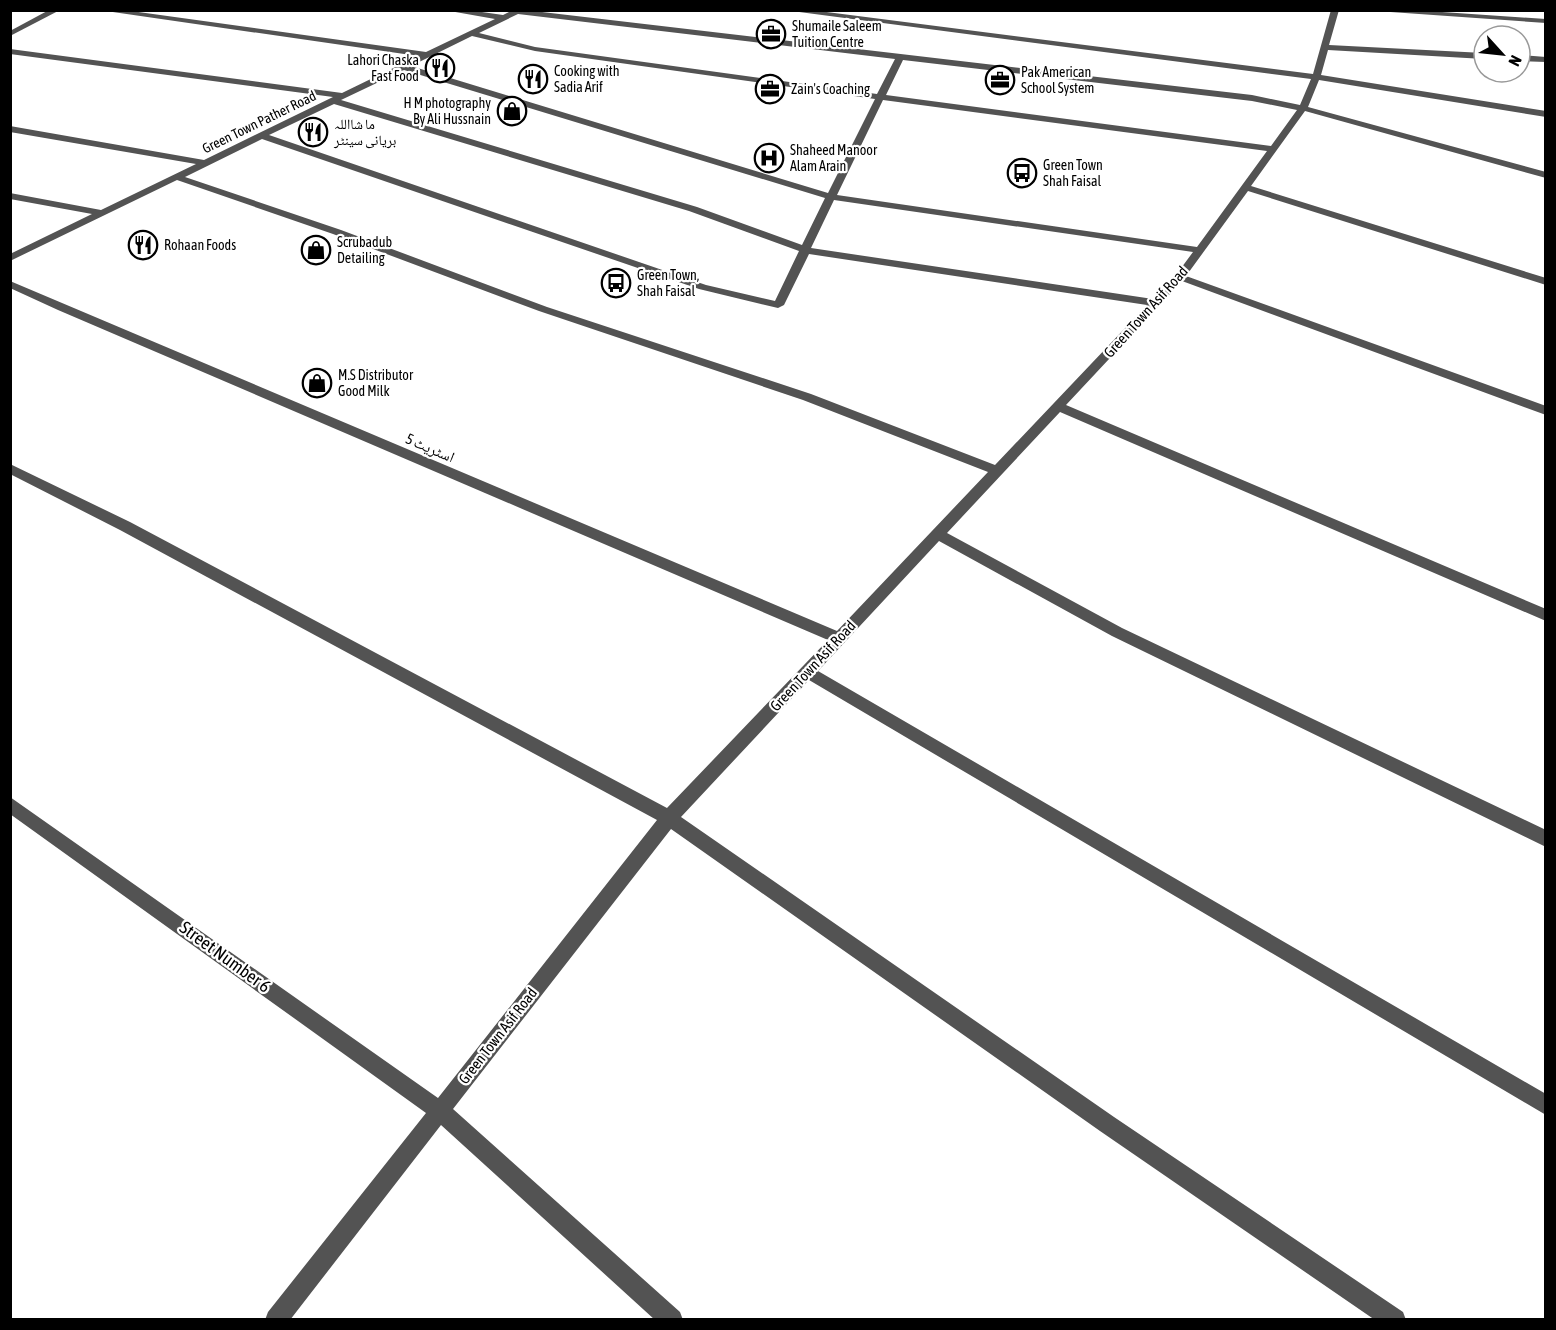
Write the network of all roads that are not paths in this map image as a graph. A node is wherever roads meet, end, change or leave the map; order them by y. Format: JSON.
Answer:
{"nodes":[{"id":1,"x":56,"y":10,"type":"edge"},
{"id":2,"x":103,"y":10,"type":"edge"},
{"id":3,"x":448,"y":10,"type":"edge"},
{"id":4,"x":788,"y":10,"type":"edge"},
{"id":5,"x":1335,"y":10,"type":"edge"},
{"id":6,"x":1366,"y":10,"type":"edge"},
{"id":7,"x":519,"y":11,"type":"edge"},
{"id":8,"x":504,"y":18,"type":"junction"},
{"id":9,"x":1545,"y":21,"type":"edge"},
{"id":10,"x":10,"y":34,"type":"edge"},
{"id":11,"x":472,"y":34,"type":"junction"},
{"id":12,"x":1325,"y":47,"type":"junction"},
{"id":13,"x":10,"y":51,"type":"edge"},
{"id":14,"x":428,"y":55,"type":"junction"},
{"id":15,"x":1472,"y":55,"type":"edge"},
{"id":16,"x":900,"y":57,"type":"junction"},
{"id":17,"x":404,"y":67,"type":"junction"},
{"id":18,"x":1316,"y":77,"type":"junction"},
{"id":19,"x":880,"y":98,"type":"junction"},
{"id":20,"x":339,"y":99,"type":"junction"},
{"id":21,"x":1303,"y":108,"type":"junction"},
{"id":22,"x":1545,"y":114,"type":"edge"},
{"id":23,"x":10,"y":129,"type":"edge"},
{"id":24,"x":262,"y":136,"type":"junction"},
{"id":25,"x":1273,"y":149,"type":"junction"},
{"id":26,"x":206,"y":163,"type":"junction"},
{"id":27,"x":1545,"y":175,"type":"edge"},
{"id":28,"x":177,"y":177,"type":"junction"},
{"id":29,"x":1245,"y":187,"type":"junction"},
{"id":30,"x":10,"y":196,"type":"edge"},
{"id":31,"x":831,"y":197,"type":"junction"},
{"id":32,"x":103,"y":213,"type":"junction"},
{"id":33,"x":805,"y":250,"type":"junction"},
{"id":34,"x":1199,"y":250,"type":"junction"},
{"id":35,"x":10,"y":258,"type":"edge"},
{"id":36,"x":1180,"y":276,"type":"junction"},
{"id":37,"x":1545,"y":282,"type":"edge"},
{"id":38,"x":10,"y":284,"type":"edge"},
{"id":39,"x":1156,"y":303,"type":"junction"},
{"id":40,"x":1059,"y":407,"type":"junction"},
{"id":41,"x":1545,"y":411,"type":"edge"},
{"id":42,"x":10,"y":468,"type":"edge"},
{"id":43,"x":998,"y":471,"type":"junction"},
{"id":44,"x":938,"y":534,"type":"junction"},
{"id":45,"x":1545,"y":615,"type":"edge"},
{"id":46,"x":838,"y":638,"type":"junction"},
{"id":47,"x":807,"y":672,"type":"junction"},
{"id":48,"x":10,"y":804,"type":"edge"},
{"id":49,"x":669,"y":818,"type":"junction"},
{"id":50,"x":1545,"y":839,"type":"edge"},
{"id":51,"x":1545,"y":1105,"type":"edge"},
{"id":52,"x":440,"y":1111,"type":"junction"},
{"id":53,"x":276,"y":1320,"type":"edge"},
{"id":54,"x":672,"y":1320,"type":"edge"},
{"id":55,"x":1395,"y":1320,"type":"edge"}],
"edges":[{"from":1,"to":10,"type":"street"},
{"from":2,"to":14,"type":"street"},
{"from":3,"to":8,"type":"street"},
{"from":4,"to":18,"type":"street"},
{"from":5,"to":12,"type":"street","name":"Green Town Asif Road"},
{"from":6,"to":9,"type":"street"},
{"from":7,"to":8,"type":"street","name":"Green Town Pather Road"},
{"from":7,"to":16,"type":"street"},
{"from":8,"to":11,"type":"street","name":"Green Town Pather Road"},
{"from":11,"to":14,"type":"street","name":"Green Town Pather Road"},
{"from":11,"to":19,"type":"street"},
{"from":12,"to":15,"type":"street"},
{"from":12,"to":18,"type":"street","name":"Green Town Asif Road"},
{"from":13,"to":20,"type":"street"},
{"from":14,"to":17,"type":"street","name":"Green Town Pather Road"},
{"from":16,"to":19,"type":"street"},
{"from":16,"to":21,"type":"street"},
{"from":17,"to":20,"type":"street","name":"Green Town Pather Road"},
{"from":17,"to":31,"type":"street"},
{"from":18,"to":21,"type":"street","name":"Green Town Asif Road"},
{"from":18,"to":22,"type":"street"},
{"from":19,"to":25,"type":"street"},
{"from":19,"to":31,"type":"street"},
{"from":20,"to":24,"type":"street","name":"Green Town Pather Road"},
{"from":20,"to":33,"type":"street"},
{"from":21,"to":25,"type":"street","name":"Green Town Asif Road"},
{"from":21,"to":27,"type":"street"},
{"from":23,"to":26,"type":"street"},
{"from":24,"to":26,"type":"street","name":"Green Town Pather Road"},
{"from":24,"to":33,"type":"street"},
{"from":25,"to":29,"type":"street","name":"Green Town Asif Road"},
{"from":26,"to":28,"type":"street","name":"Green Town Pather Road"},
{"from":28,"to":32,"type":"street","name":"Green Town Pather Road"},
{"from":28,"to":43,"type":"street"},
{"from":29,"to":34,"type":"street","name":"Green Town Asif Road"},
{"from":29,"to":37,"type":"street"},
{"from":30,"to":32,"type":"street"},
{"from":31,"to":33,"type":"street"},
{"from":31,"to":34,"type":"street"},
{"from":32,"to":35,"type":"street","name":"Green Town Pather Road"},
{"from":33,"to":39,"type":"street"},
{"from":34,"to":36,"type":"street","name":"Green Town Asif Road"},
{"from":36,"to":39,"type":"street","name":"Green Town Asif Road"},
{"from":36,"to":41,"type":"street"},
{"from":38,"to":46,"type":"street","name":"اسٹریٹ 5"},
{"from":39,"to":40,"type":"street","name":"Green Town Asif Road"},
{"from":40,"to":43,"type":"street","name":"Green Town Asif Road"},
{"from":40,"to":45,"type":"street"},
{"from":42,"to":49,"type":"street"},
{"from":43,"to":44,"type":"street","name":"Green Town Asif Road"},
{"from":44,"to":46,"type":"street","name":"Green Town Asif Road"},
{"from":44,"to":50,"type":"street"},
{"from":46,"to":47,"type":"street","name":"Green Town Asif Road"},
{"from":47,"to":49,"type":"street","name":"Green Town Asif Road"},
{"from":47,"to":51,"type":"street"},
{"from":48,"to":52,"type":"street","name":"Street Number 6"},
{"from":49,"to":52,"type":"street","name":"Green Town Asif Road"},
{"from":49,"to":55,"type":"street"},
{"from":52,"to":53,"type":"street","name":"Green Town Asif Road"},
{"from":52,"to":54,"type":"street","name":"Street Number 6"}]}
